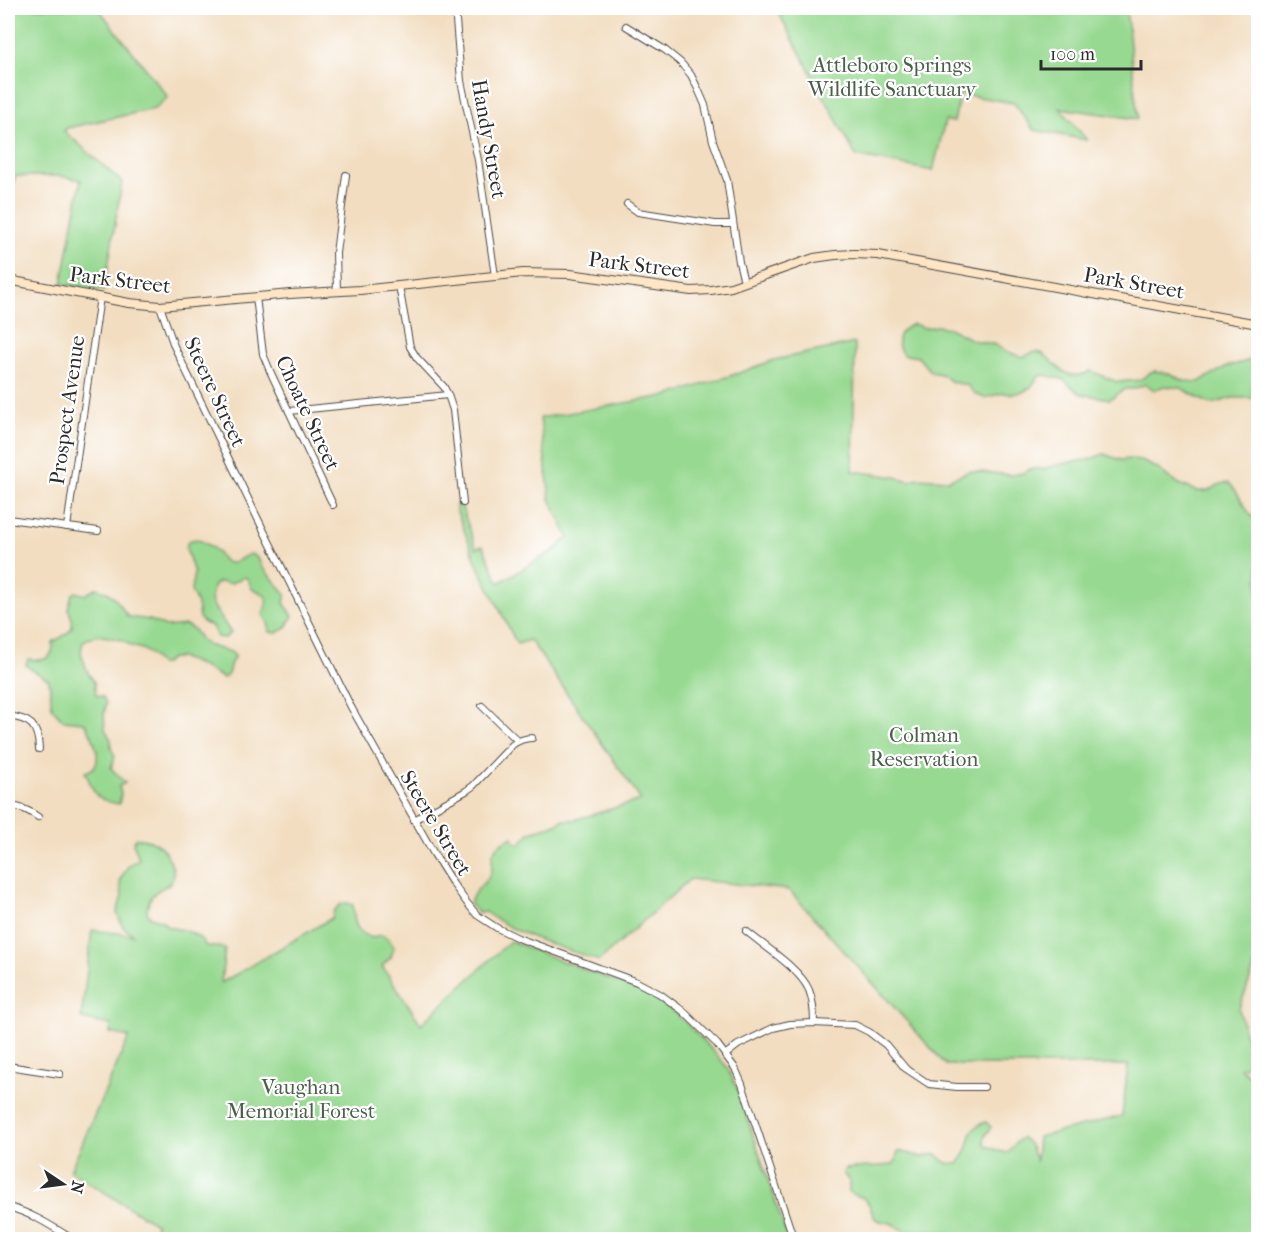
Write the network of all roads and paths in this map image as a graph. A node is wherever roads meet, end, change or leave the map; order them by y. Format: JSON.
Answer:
{"nodes":[{"id":1,"x":455,"y":8,"type":"edge"},
{"id":2,"x":626,"y":26,"type":"dead end"},
{"id":3,"x":346,"y":174,"type":"dead end"},
{"id":4,"x":627,"y":204,"type":"dead end"},
{"id":5,"x":732,"y":224,"type":"junction"},
{"id":6,"x":495,"y":276,"type":"junction"},
{"id":7,"x":8,"y":280,"type":"edge"},
{"id":8,"x":744,"y":282,"type":"junction"},
{"id":9,"x":399,"y":286,"type":"junction"},
{"id":10,"x":337,"y":290,"type":"junction"},
{"id":11,"x":100,"y":297,"type":"junction"},
{"id":12,"x":256,"y":297,"type":"junction"},
{"id":13,"x":160,"y":306,"type":"junction"},
{"id":14,"x":1258,"y":324,"type":"edge"},
{"id":15,"x":8,"y":390,"type":"edge"},
{"id":16,"x":448,"y":395,"type":"junction"},
{"id":17,"x":289,"y":411,"type":"junction"},
{"id":18,"x":8,"y":424,"type":"edge"},
{"id":19,"x":463,"y":503,"type":"dead end"},
{"id":20,"x":333,"y":505,"type":"dead end"},
{"id":21,"x":8,"y":519,"type":"edge"},
{"id":22,"x":67,"y":527,"type":"junction"},
{"id":23,"x":98,"y":531,"type":"dead end"},
{"id":24,"x":482,"y":706,"type":"dead end"},
{"id":25,"x":8,"y":716,"type":"edge"},
{"id":26,"x":532,"y":738,"type":"dead end"},
{"id":27,"x":518,"y":741,"type":"junction"},
{"id":28,"x":39,"y":749,"type":"dead end"},
{"id":29,"x":8,"y":807,"type":"edge"},
{"id":30,"x":38,"y":817,"type":"dead end"},
{"id":31,"x":414,"y":820,"type":"junction"},
{"id":32,"x":746,"y":932,"type":"dead end"},
{"id":33,"x":814,"y":1023,"type":"junction"},
{"id":34,"x":725,"y":1055,"type":"junction"},
{"id":35,"x":8,"y":1066,"type":"edge"},
{"id":36,"x":60,"y":1074,"type":"dead end"},
{"id":37,"x":984,"y":1087,"type":"dead end"},
{"id":38,"x":8,"y":1207,"type":"edge"},
{"id":39,"x":74,"y":1239,"type":"edge"},
{"id":40,"x":794,"y":1239,"type":"edge"}],
"edges":[{"from":1,"to":6,"type":"street","name":"Handy Street"},
{"from":2,"to":5,"type":"street"},
{"from":3,"to":10,"type":"street"},
{"from":4,"to":5,"type":"street"},
{"from":5,"to":8,"type":"street"},
{"from":6,"to":8,"type":"main road","name":"Park Street"},
{"from":6,"to":9,"type":"main road","name":"Park Street"},
{"from":7,"to":11,"type":"main road","name":"Park Street"},
{"from":8,"to":14,"type":"main road","name":"Park Street"},
{"from":9,"to":10,"type":"main road","name":"Park Street"},
{"from":9,"to":16,"type":"street"},
{"from":10,"to":12,"type":"main road","name":"Park Street"},
{"from":11,"to":13,"type":"main road","name":"Park Street"},
{"from":11,"to":22,"type":"street","name":"Prospect Avenue"},
{"from":12,"to":13,"type":"main road","name":"Park Street"},
{"from":12,"to":17,"type":"street","name":"Choate Street"},
{"from":13,"to":31,"type":"street","name":"Steere Street"},
{"from":15,"to":18,"type":"street"},
{"from":16,"to":17,"type":"street"},
{"from":16,"to":19,"type":"street"},
{"from":17,"to":20,"type":"street","name":"Choate Street"},
{"from":21,"to":22,"type":"street"},
{"from":22,"to":23,"type":"street"},
{"from":24,"to":27,"type":"street"},
{"from":25,"to":28,"type":"street"},
{"from":26,"to":27,"type":"street"},
{"from":27,"to":31,"type":"street"},
{"from":29,"to":30,"type":"street"},
{"from":31,"to":34,"type":"street","name":"Steere Street"},
{"from":32,"to":33,"type":"street"},
{"from":33,"to":34,"type":"street"},
{"from":33,"to":37,"type":"street"},
{"from":34,"to":40,"type":"street","name":"Steere Street"},
{"from":35,"to":36,"type":"street"},
{"from":38,"to":39,"type":"street"}]}
